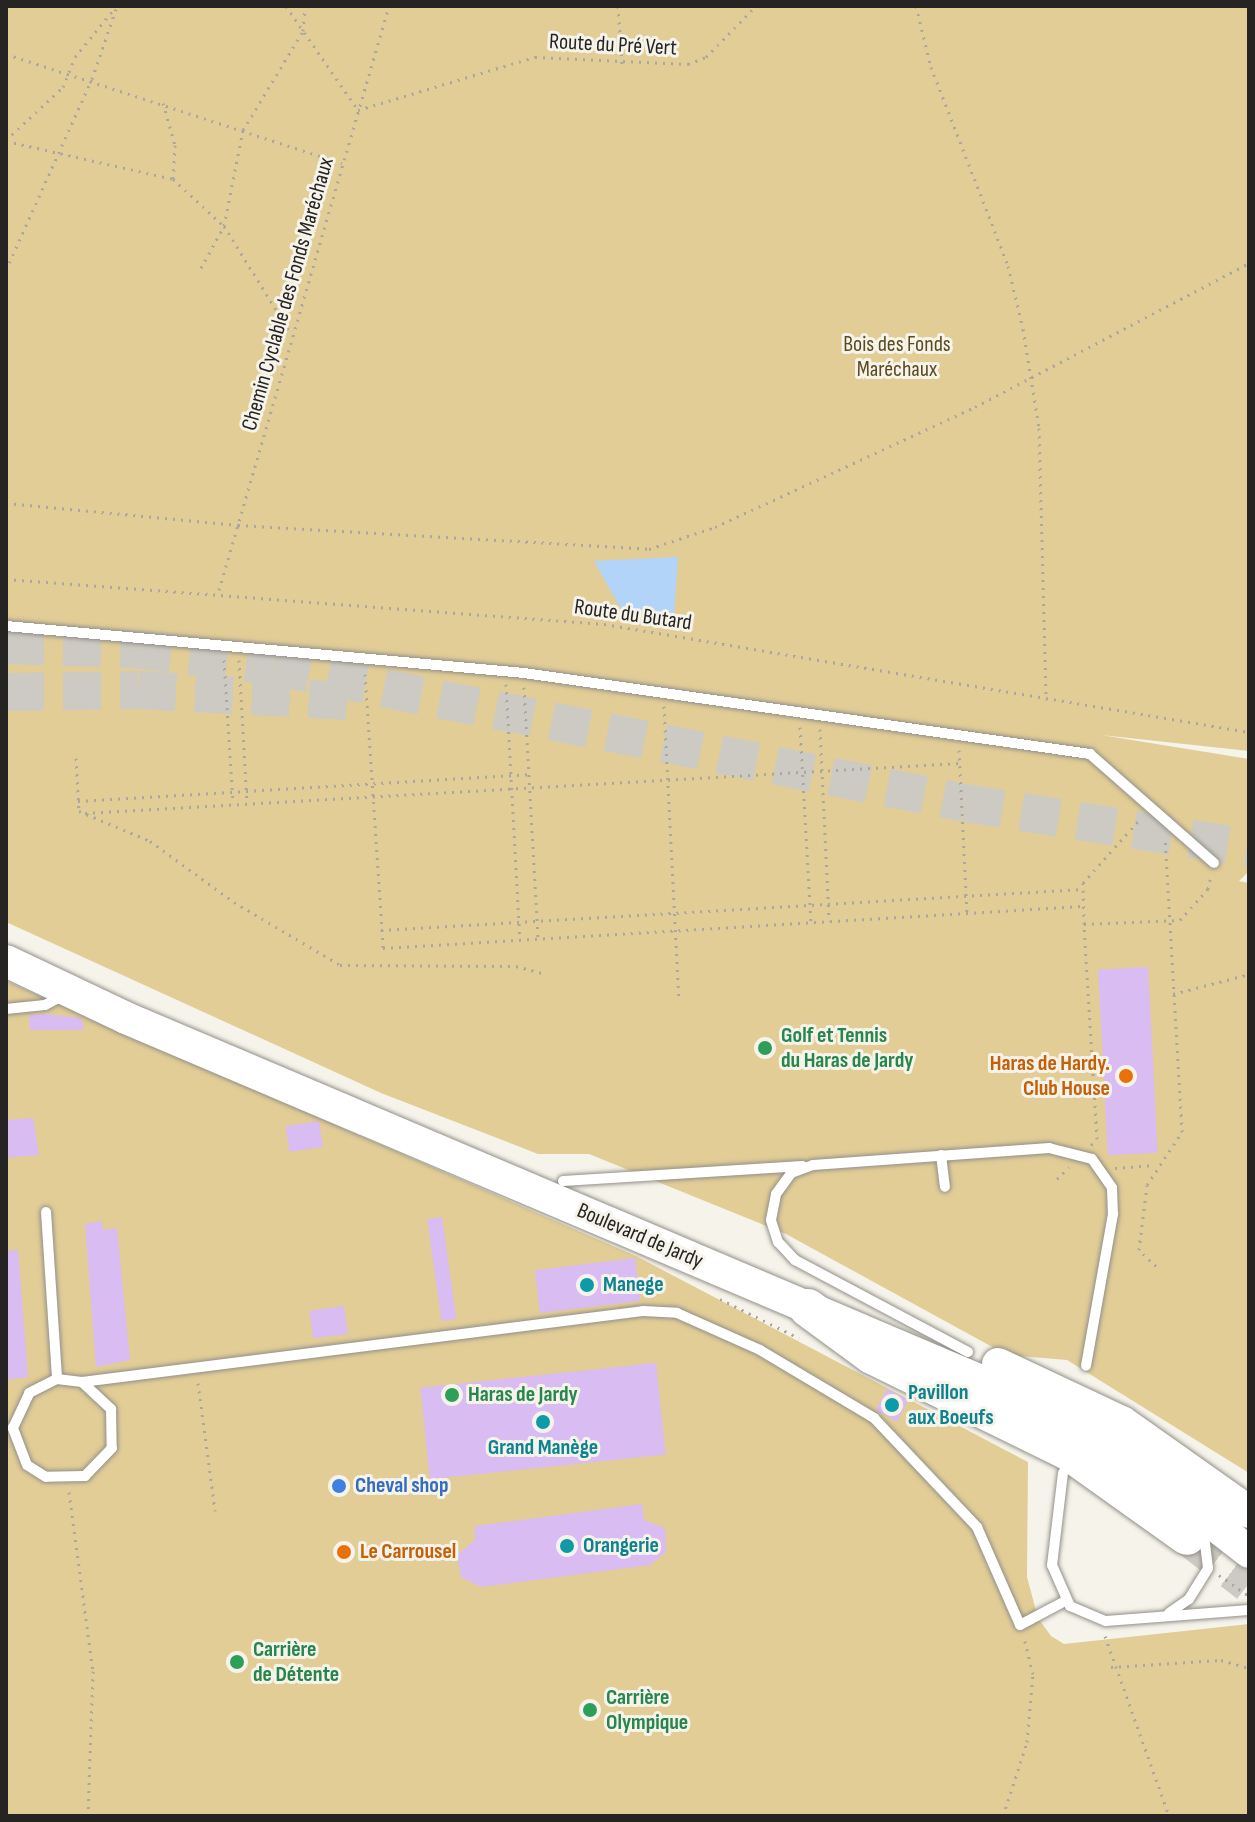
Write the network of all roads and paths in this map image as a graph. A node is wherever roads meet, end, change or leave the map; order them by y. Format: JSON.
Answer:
{"nodes":[{"id":1,"x":117,"y":6,"type":"edge"},
{"id":2,"x":286,"y":6,"type":"edge"},
{"id":3,"x":305,"y":6,"type":"edge"},
{"id":4,"x":389,"y":6,"type":"edge"},
{"id":5,"x":618,"y":6,"type":"edge"},
{"id":6,"x":756,"y":6,"type":"edge"},
{"id":7,"x":916,"y":6,"type":"edge"},
{"id":8,"x":303,"y":31,"type":"junction"},
{"id":9,"x":6,"y":54,"type":"edge"},
{"id":10,"x":622,"y":65,"type":"junction"},
{"id":11,"x":69,"y":72,"type":"junction"},
{"id":12,"x":92,"y":79,"type":"junction"},
{"id":13,"x":163,"y":103,"type":"junction"},
{"id":14,"x":358,"y":110,"type":"junction"},
{"id":15,"x":243,"y":130,"type":"junction"},
{"id":16,"x":6,"y":141,"type":"edge"},
{"id":17,"x":62,"y":153,"type":"junction"},
{"id":18,"x":342,"y":163,"type":"junction"},
{"id":19,"x":173,"y":179,"type":"junction"},
{"id":20,"x":224,"y":226,"type":"junction"},
{"id":21,"x":1249,"y":263,"type":"edge"},
{"id":22,"x":201,"y":268,"type":"dead end"},
{"id":23,"x":6,"y":270,"type":"edge"},
{"id":24,"x":292,"y":334,"type":"junction"},
{"id":25,"x":1027,"y":380,"type":"junction"},
{"id":26,"x":6,"y":503,"type":"edge"},
{"id":27,"x":238,"y":525,"type":"junction"},
{"id":28,"x":6,"y":579,"type":"edge"},
{"id":29,"x":219,"y":591,"type":"junction"},
{"id":30,"x":6,"y":626,"type":"edge"},
{"id":31,"x":224,"y":648,"type":"junction"},
{"id":32,"x":239,"y":649,"type":"junction"},
{"id":33,"x":364,"y":662,"type":"junction"},
{"id":34,"x":506,"y":672,"type":"junction"},
{"id":35,"x":524,"y":673,"type":"junction"},
{"id":36,"x":664,"y":691,"type":"junction"},
{"id":37,"x":1046,"y":700,"type":"junction"},
{"id":38,"x":799,"y":711,"type":"junction"},
{"id":39,"x":819,"y":714,"type":"junction"},
{"id":40,"x":1249,"y":732,"type":"edge"},
{"id":41,"x":958,"y":735,"type":"junction"},
{"id":42,"x":76,"y":758,"type":"dead end"},
{"id":43,"x":960,"y":763,"type":"junction"},
{"id":44,"x":822,"y":771,"type":"junction"},
{"id":45,"x":802,"y":772,"type":"junction"},
{"id":46,"x":528,"y":774,"type":"junction"},
{"id":47,"x":510,"y":776,"type":"junction"},
{"id":48,"x":666,"y":780,"type":"junction"},
{"id":49,"x":372,"y":784,"type":"junction"},
{"id":50,"x":529,"y":788,"type":"junction"},
{"id":51,"x":511,"y":789,"type":"junction"},
{"id":52,"x":246,"y":791,"type":"junction"},
{"id":53,"x":232,"y":792,"type":"junction"},
{"id":54,"x":373,"y":797,"type":"junction"},
{"id":55,"x":78,"y":801,"type":"junction"},
{"id":56,"x":247,"y":804,"type":"junction"},
{"id":57,"x":233,"y":805,"type":"junction"},
{"id":58,"x":1149,"y":809,"type":"junction"},
{"id":59,"x":85,"y":813,"type":"junction"},
{"id":60,"x":1165,"y":822,"type":"junction"},
{"id":61,"x":1214,"y":863,"type":"joint"},
{"id":62,"x":1083,"y":889,"type":"junction"},
{"id":63,"x":966,"y":896,"type":"junction"},
{"id":64,"x":828,"y":904,"type":"junction"},
{"id":65,"x":810,"y":905,"type":"junction"},
{"id":66,"x":1083,"y":906,"type":"junction"},
{"id":67,"x":674,"y":913,"type":"junction"},
{"id":68,"x":967,"y":913,"type":"junction"},
{"id":69,"x":537,"y":921,"type":"junction"},
{"id":70,"x":829,"y":921,"type":"junction"},
{"id":71,"x":1169,"y":921,"type":"junction"},
{"id":72,"x":519,"y":922,"type":"junction"},
{"id":73,"x":811,"y":922,"type":"junction"},
{"id":74,"x":1084,"y":924,"type":"junction"},
{"id":75,"x":381,"y":930,"type":"junction"},
{"id":76,"x":675,"y":931,"type":"junction"},
{"id":77,"x":6,"y":939,"type":"edge"},
{"id":78,"x":538,"y":939,"type":"junction"},
{"id":79,"x":520,"y":940,"type":"junction"},
{"id":80,"x":6,"y":961,"type":"edge"},
{"id":81,"x":546,"y":974,"type":"dead end"},
{"id":82,"x":1249,"y":974,"type":"edge"},
{"id":83,"x":71,"y":992,"type":"junction"},
{"id":84,"x":1173,"y":994,"type":"junction"},
{"id":85,"x":679,"y":998,"type":"dead end"},
{"id":86,"x":6,"y":1009,"type":"edge"},
{"id":87,"x":941,"y":1155,"type":"junction"},
{"id":88,"x":1080,"y":1156,"type":"junction"},
{"id":89,"x":813,"y":1165,"type":"junction"},
{"id":90,"x":1155,"y":1165,"type":"junction"},
{"id":91,"x":1098,"y":1169,"type":"junction"},
{"id":92,"x":1057,"y":1179,"type":"dead end"},
{"id":93,"x":563,"y":1181,"type":"junction"},
{"id":94,"x":945,"y":1187,"type":"dead end"},
{"id":95,"x":46,"y":1212,"type":"dead end"},
{"id":96,"x":1156,"y":1266,"type":"dead end"},
{"id":97,"x":714,"y":1296,"type":"dead end"},
{"id":98,"x":808,"y":1325,"type":"junction"},
{"id":99,"x":968,"y":1352,"type":"junction"},
{"id":100,"x":1086,"y":1366,"type":"dead end"},
{"id":101,"x":196,"y":1367,"type":"junction"},
{"id":102,"x":57,"y":1379,"type":"junction"},
{"id":103,"x":82,"y":1382,"type":"junction"},
{"id":104,"x":1026,"y":1400,"type":"junction"},
{"id":105,"x":976,"y":1405,"type":"junction"},
{"id":106,"x":6,"y":1406,"type":"edge"},
{"id":107,"x":18,"y":1409,"type":"junction"},
{"id":108,"x":1063,"y":1473,"type":"dead end"},
{"id":109,"x":66,"y":1480,"type":"junction"},
{"id":110,"x":1172,"y":1488,"type":"junction"},
{"id":111,"x":215,"y":1511,"type":"dead end"},
{"id":112,"x":1249,"y":1512,"type":"edge"},
{"id":113,"x":1187,"y":1536,"type":"tunnel mouth"},
{"id":114,"x":1249,"y":1552,"type":"edge"},
{"id":115,"x":1208,"y":1568,"type":"junction"},
{"id":116,"x":1249,"y":1596,"type":"edge"},
{"id":117,"x":1067,"y":1600,"type":"junction"},
{"id":118,"x":1249,"y":1610,"type":"edge"},
{"id":119,"x":1169,"y":1613,"type":"junction"},
{"id":120,"x":1106,"y":1621,"type":"junction"},
{"id":121,"x":1020,"y":1625,"type":"junction"},
{"id":122,"x":1111,"y":1667,"type":"junction"},
{"id":123,"x":1249,"y":1668,"type":"edge"},
{"id":124,"x":88,"y":1816,"type":"edge"},
{"id":125,"x":1003,"y":1816,"type":"edge"},
{"id":126,"x":1169,"y":1816,"type":"edge"}],
"edges":[{"from":1,"to":11,"type":"path"},
{"from":1,"to":12,"type":"path"},
{"from":2,"to":8,"type":"path"},
{"from":3,"to":8,"type":"path"},
{"from":4,"to":14,"type":"path","name":"Chemin Cyclable des Fonds Maréchaux"},
{"from":5,"to":10,"type":"path"},
{"from":6,"to":10,"type":"path","name":"Route du Pré Vert"},
{"from":7,"to":25,"type":"path"},
{"from":8,"to":14,"type":"path"},
{"from":8,"to":15,"type":"path"},
{"from":9,"to":11,"type":"path"},
{"from":10,"to":14,"type":"path","name":"Route du Pré Vert"},
{"from":11,"to":12,"type":"path"},
{"from":11,"to":16,"type":"path"},
{"from":12,"to":13,"type":"path"},
{"from":12,"to":17,"type":"path"},
{"from":13,"to":15,"type":"path"},
{"from":13,"to":19,"type":"path"},
{"from":14,"to":18,"type":"path","name":"Chemin Cyclable des Fonds Maréchaux"},
{"from":15,"to":18,"type":"path"},
{"from":15,"to":20,"type":"path"},
{"from":16,"to":17,"type":"path"},
{"from":17,"to":19,"type":"path"},
{"from":17,"to":23,"type":"path"},
{"from":18,"to":24,"type":"path","name":"Chemin Cyclable des Fonds Maréchaux"},
{"from":19,"to":20,"type":"path"},
{"from":20,"to":22,"type":"path"},
{"from":20,"to":24,"type":"path"},
{"from":21,"to":25,"type":"path"},
{"from":24,"to":27,"type":"path","name":"Chemin Cyclable des Fonds Maréchaux"},
{"from":25,"to":27,"type":"path"},
{"from":25,"to":37,"type":"path"},
{"from":26,"to":27,"type":"path"},
{"from":27,"to":29,"type":"path","name":"Chemin Cyclable des Fonds Maréchaux"},
{"from":28,"to":29,"type":"path","name":"Route du Butard"},
{"from":29,"to":37,"type":"path","name":"Route du Butard"},
{"from":30,"to":31,"type":"lane"},
{"from":31,"to":32,"type":"lane"},
{"from":31,"to":53,"type":"path"},
{"from":32,"to":33,"type":"lane"},
{"from":32,"to":52,"type":"path"},
{"from":33,"to":34,"type":"lane"},
{"from":33,"to":49,"type":"path"},
{"from":34,"to":35,"type":"lane"},
{"from":34,"to":47,"type":"path"},
{"from":35,"to":36,"type":"lane"},
{"from":35,"to":46,"type":"path"},
{"from":36,"to":38,"type":"lane"},
{"from":36,"to":48,"type":"path"},
{"from":37,"to":40,"type":"path","name":"Route du Butard"},
{"from":38,"to":39,"type":"lane"},
{"from":38,"to":45,"type":"path"},
{"from":39,"to":41,"type":"lane"},
{"from":39,"to":44,"type":"path"},
{"from":41,"to":43,"type":"path"},
{"from":41,"to":58,"type":"lane"},
{"from":42,"to":55,"type":"path"},
{"from":43,"to":44,"type":"path"},
{"from":43,"to":63,"type":"path"},
{"from":44,"to":45,"type":"path"},
{"from":44,"to":64,"type":"path"},
{"from":45,"to":48,"type":"path"},
{"from":45,"to":65,"type":"path"},
{"from":46,"to":47,"type":"path"},
{"from":46,"to":50,"type":"path"},
{"from":47,"to":49,"type":"path"},
{"from":47,"to":51,"type":"path"},
{"from":48,"to":50,"type":"path"},
{"from":48,"to":67,"type":"path"},
{"from":49,"to":52,"type":"path"},
{"from":49,"to":54,"type":"path"},
{"from":50,"to":51,"type":"path"},
{"from":50,"to":69,"type":"path"},
{"from":51,"to":54,"type":"path"},
{"from":51,"to":72,"type":"path"},
{"from":52,"to":53,"type":"path"},
{"from":52,"to":56,"type":"path"},
{"from":53,"to":55,"type":"path"},
{"from":53,"to":57,"type":"path"},
{"from":54,"to":56,"type":"path"},
{"from":54,"to":75,"type":"path"},
{"from":55,"to":59,"type":"path"},
{"from":56,"to":57,"type":"path"},
{"from":57,"to":59,"type":"path"},
{"from":58,"to":60,"type":"lane"},
{"from":58,"to":62,"type":"path"},
{"from":59,"to":81,"type":"path"},
{"from":60,"to":61,"type":"lane"},
{"from":60,"to":71,"type":"path"},
{"from":61,"to":71,"type":"path"},
{"from":62,"to":63,"type":"path"},
{"from":62,"to":66,"type":"path"},
{"from":63,"to":64,"type":"path"},
{"from":63,"to":68,"type":"path"},
{"from":64,"to":65,"type":"path"},
{"from":64,"to":70,"type":"path"},
{"from":65,"to":67,"type":"path"},
{"from":65,"to":73,"type":"path"},
{"from":66,"to":68,"type":"path"},
{"from":66,"to":74,"type":"path"},
{"from":67,"to":69,"type":"path"},
{"from":67,"to":76,"type":"path"},
{"from":68,"to":70,"type":"path"},
{"from":69,"to":72,"type":"path"},
{"from":69,"to":78,"type":"path"},
{"from":70,"to":73,"type":"path"},
{"from":71,"to":74,"type":"path"},
{"from":71,"to":84,"type":"path"},
{"from":72,"to":75,"type":"path"},
{"from":72,"to":79,"type":"path"},
{"from":73,"to":76,"type":"path"},
{"from":74,"to":88,"type":"path"},
{"from":75,"to":79,"type":"path"},
{"from":76,"to":78,"type":"path"},
{"from":76,"to":85,"type":"path"},
{"from":77,"to":93,"type":"main road","name":"Boulevard de Jardy"},
{"from":78,"to":79,"type":"path"},
{"from":80,"to":83,"type":"main road","name":"Boulevard de Jardy"},
{"from":82,"to":84,"type":"path"},
{"from":83,"to":86,"type":"lane"},
{"from":83,"to":98,"type":"main road","name":"Boulevard de Jardy"},
{"from":84,"to":90,"type":"path"},
{"from":87,"to":88,"type":"lane"},
{"from":87,"to":89,"type":"lane"},
{"from":87,"to":94,"type":"lane"},
{"from":88,"to":91,"type":"lane"},
{"from":88,"to":92,"type":"path"},
{"from":89,"to":93,"type":"lane"},
{"from":89,"to":99,"type":"lane"},
{"from":90,"to":91,"type":"path"},
{"from":90,"to":96,"type":"path"},
{"from":91,"to":100,"type":"lane"},
{"from":93,"to":99,"type":"main road","name":"Boulevard de Jardy"},
{"from":95,"to":102,"type":"lane"},
{"from":97,"to":98,"type":"path"},
{"from":98,"to":104,"type":"main road","name":"Boulevard de Jardy"},
{"from":98,"to":105,"type":"highway"},
{"from":99,"to":112,"type":"main road","name":"Boulevard de Jardy"},
{"from":101,"to":103,"type":"lane"},
{"from":101,"to":111,"type":"path"},
{"from":101,"to":121,"type":"lane"},
{"from":102,"to":103,"type":"lane"},
{"from":102,"to":107,"type":"lane"},
{"from":103,"to":109,"type":"lane"},
{"from":104,"to":105,"type":"lane"},
{"from":104,"to":110,"type":"main road","name":"Boulevard de Jardy"},
{"from":105,"to":113,"type":"highway"},
{"from":106,"to":107,"type":"lane"},
{"from":107,"to":109,"type":"lane"},
{"from":108,"to":117,"type":"lane"},
{"from":109,"to":124,"type":"path"},
{"from":110,"to":114,"type":"main road","name":"Boulevard de Jardy"},
{"from":110,"to":115,"type":"lane"},
{"from":115,"to":116,"type":"path"},
{"from":115,"to":119,"type":"lane"},
{"from":117,"to":120,"type":"lane"},
{"from":117,"to":121,"type":"lane"},
{"from":118,"to":119,"type":"lane"},
{"from":119,"to":120,"type":"lane"},
{"from":120,"to":122,"type":"path"},
{"from":121,"to":125,"type":"path"},
{"from":122,"to":123,"type":"path"},
{"from":122,"to":126,"type":"path"}]}
